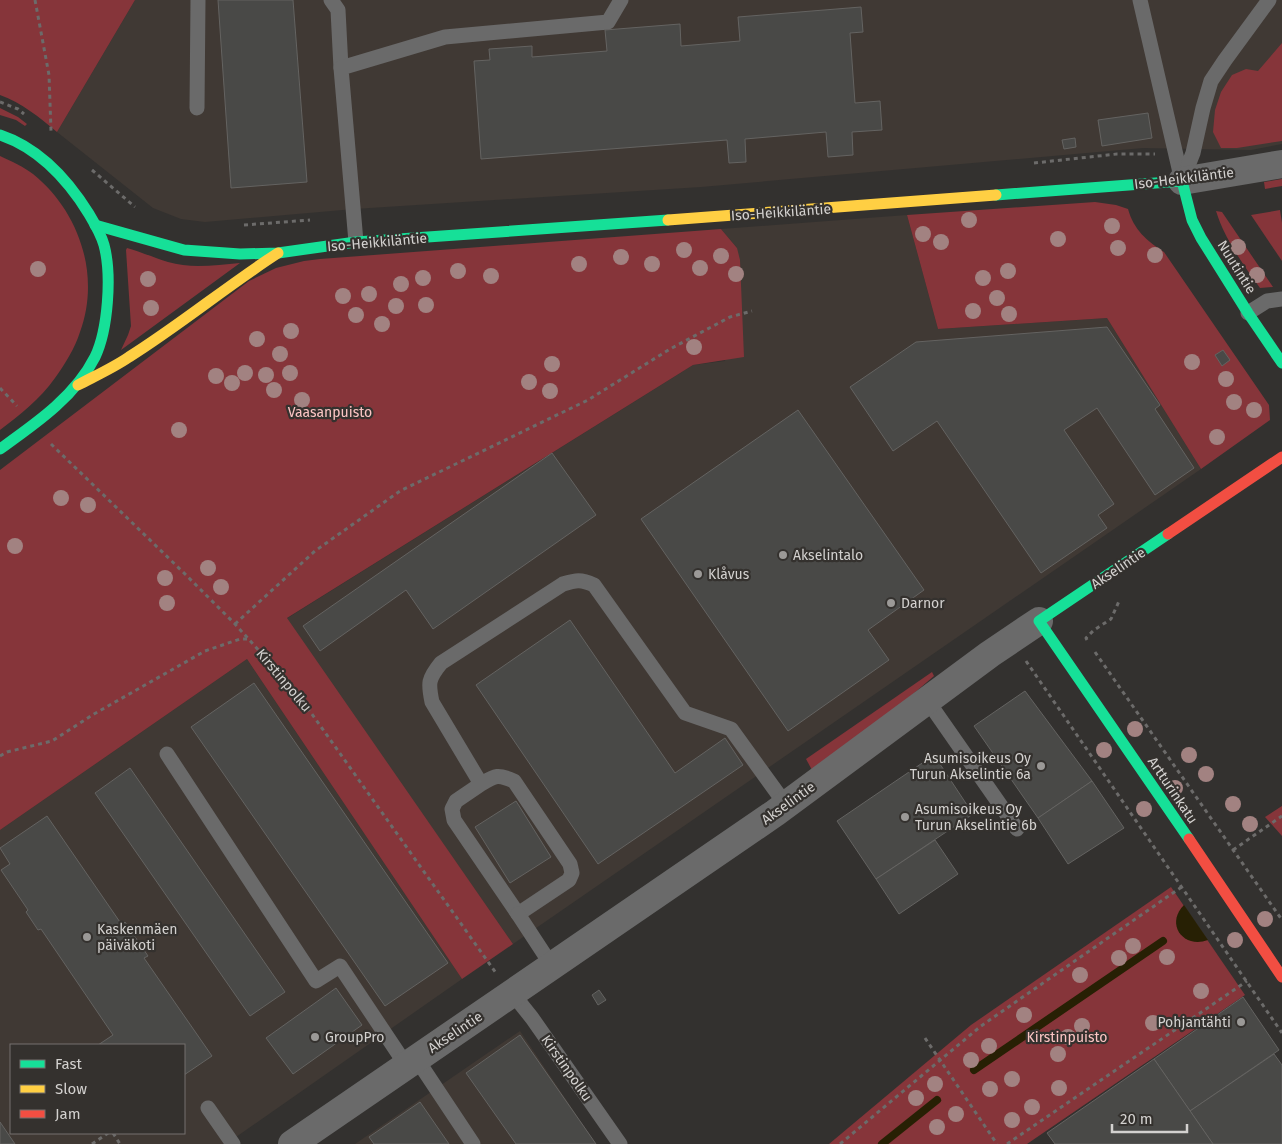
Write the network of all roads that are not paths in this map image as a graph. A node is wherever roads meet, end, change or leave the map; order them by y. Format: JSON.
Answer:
{"nodes":[{"id":1,"x":198,"y":0,"type":"edge"},
{"id":2,"x":331,"y":0,"type":"edge"},
{"id":3,"x":621,"y":0,"type":"edge"},
{"id":4,"x":1140,"y":0,"type":"edge"},
{"id":5,"x":1269,"y":0,"type":"edge"},
{"id":6,"x":341,"y":68,"type":"junction"},
{"id":7,"x":197,"y":108,"type":"dead end"},
{"id":8,"x":0,"y":135,"type":"edge"},
{"id":9,"x":1282,"y":164,"type":"edge"},
{"id":10,"x":1182,"y":181,"type":"junction"},
{"id":11,"x":95,"y":225,"type":"junction"},
{"id":12,"x":356,"y":242,"type":"junction"},
{"id":13,"x":278,"y":252,"type":"junction"},
{"id":14,"x":1282,"y":299,"type":"edge"},
{"id":15,"x":1248,"y":312,"type":"junction"},
{"id":16,"x":1282,"y":363,"type":"edge"},
{"id":17,"x":74,"y":387,"type":"junction"},
{"id":18,"x":0,"y":449,"type":"edge"},
{"id":19,"x":1282,"y":457,"type":"edge"},
{"id":20,"x":1039,"y":621,"type":"junction"},
{"id":21,"x":927,"y":700,"type":"junction"},
{"id":22,"x":167,"y":754,"type":"dead end"},
{"id":23,"x":482,"y":784,"type":"junction"},
{"id":24,"x":786,"y":805,"type":"junction"},
{"id":25,"x":1017,"y":829,"type":"dead end"},
{"id":26,"x":518,"y":914,"type":"junction"},
{"id":27,"x":552,"y":966,"type":"junction"},
{"id":28,"x":1282,"y":977,"type":"edge"},
{"id":29,"x":512,"y":993,"type":"junction"},
{"id":30,"x":411,"y":1062,"type":"junction"},
{"id":31,"x":208,"y":1108,"type":"dead end"},
{"id":32,"x":233,"y":1144,"type":"edge"},
{"id":33,"x":292,"y":1144,"type":"edge"},
{"id":34,"x":473,"y":1144,"type":"edge"},
{"id":35,"x":620,"y":1144,"type":"edge"}],
"edges":[{"from":1,"to":7,"type":"lane"},
{"from":2,"to":6,"type":"lane"},
{"from":3,"to":6,"type":"lane"},
{"from":4,"to":10,"type":"lane"},
{"from":5,"to":10,"type":"lane"},
{"from":6,"to":12,"type":"lane"},
{"from":8,"to":11,"type":"street"},
{"from":9,"to":10,"type":"street","name":"Iso-Heikkiläntie"},
{"from":10,"to":12,"type":"street","name":"Iso-Heikkiläntie"},
{"from":10,"to":15,"type":"street","name":"Nuutintie"},
{"from":11,"to":13,"type":"street","name":"Iso-Heikkiläntie"},
{"from":11,"to":17,"type":"street"},
{"from":12,"to":13,"type":"street","name":"Iso-Heikkiläntie"},
{"from":13,"to":17,"type":"street","name":"Iso-Heikkiläntie"},
{"from":14,"to":15,"type":"lane"},
{"from":15,"to":16,"type":"street","name":"Nuutintie"},
{"from":17,"to":18,"type":"street"},
{"from":19,"to":20,"type":"street","name":"Akselintie"},
{"from":20,"to":21,"type":"street","name":"Akselintie"},
{"from":20,"to":28,"type":"street","name":"Artturinkatu"},
{"from":21,"to":24,"type":"street","name":"Akselintie"},
{"from":21,"to":25,"type":"lane"},
{"from":22,"to":30,"type":"lane"},
{"from":23,"to":24,"type":"lane"},
{"from":23,"to":26,"type":"lane"},
{"from":23,"to":26,"type":"lane"},
{"from":24,"to":27,"type":"street","name":"Akselintie"},
{"from":26,"to":27,"type":"lane"},
{"from":27,"to":29,"type":"street","name":"Akselintie"},
{"from":29,"to":30,"type":"street","name":"Akselintie"},
{"from":29,"to":35,"type":"lane","name":"Kirstinpolku"},
{"from":30,"to":33,"type":"street","name":"Akselintie"},
{"from":30,"to":34,"type":"lane"},
{"from":31,"to":32,"type":"lane"}]}
